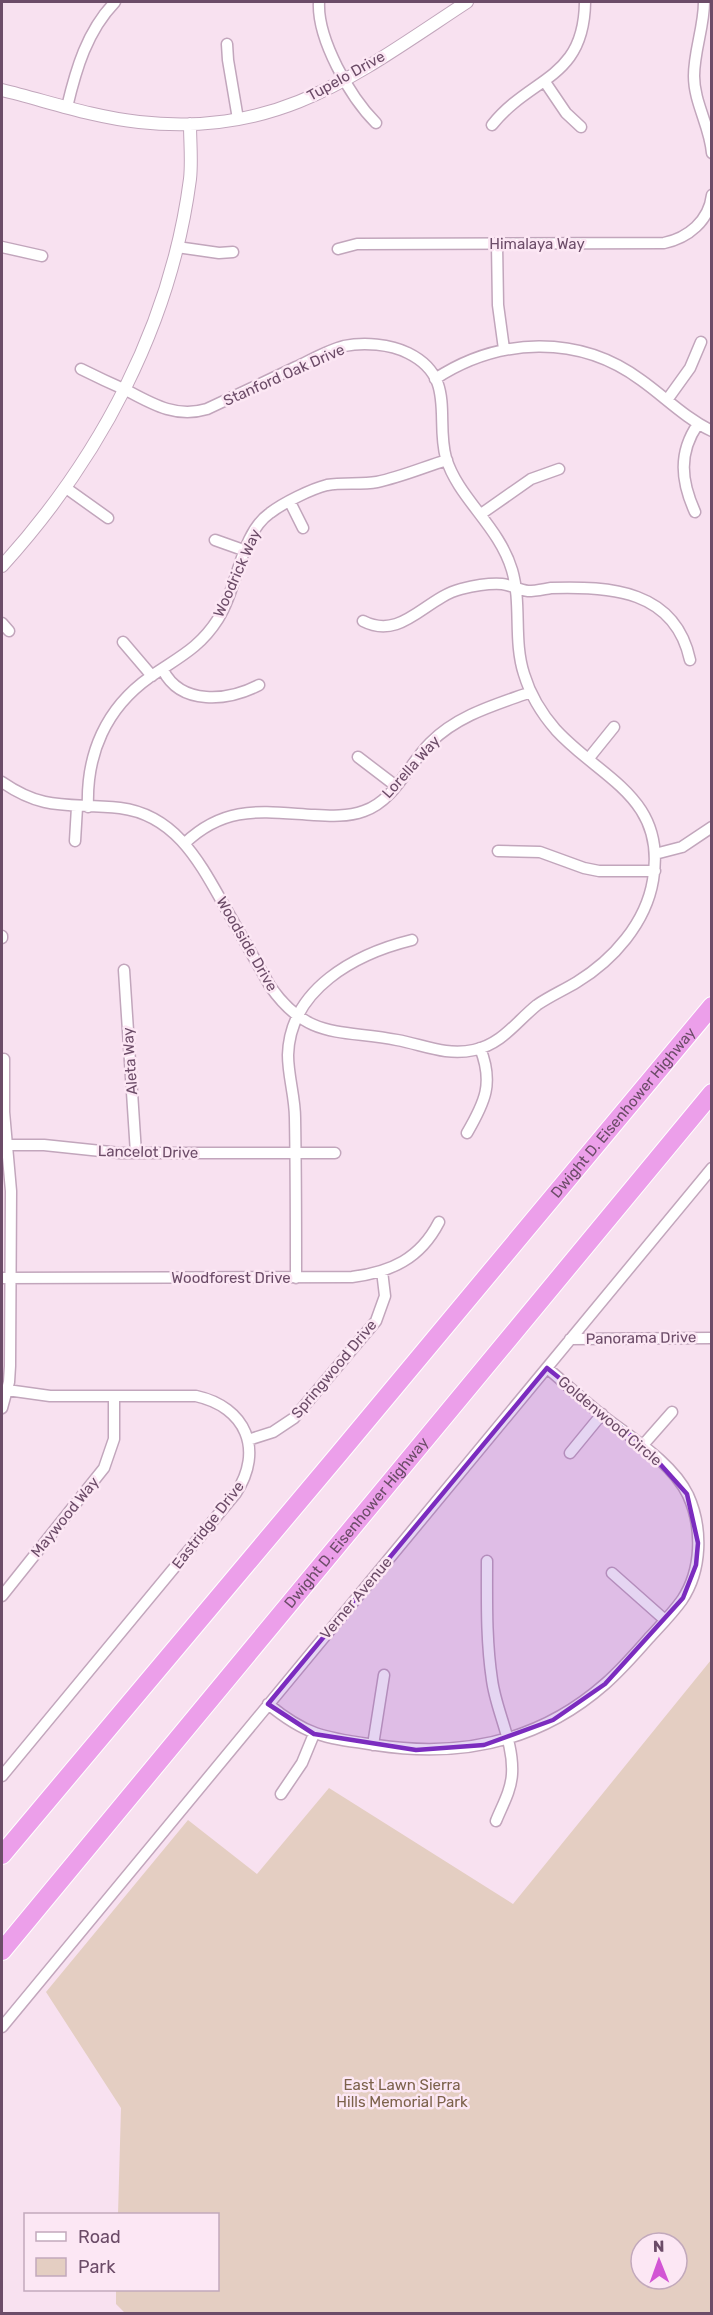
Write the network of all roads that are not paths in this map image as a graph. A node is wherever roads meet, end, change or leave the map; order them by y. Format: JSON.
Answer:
{"nodes":[{"id":1,"x":115,"y":2,"type":"edge"},
{"id":2,"x":319,"y":2,"type":"edge"},
{"id":3,"x":467,"y":2,"type":"edge"},
{"id":4,"x":585,"y":2,"type":"edge"},
{"id":5,"x":704,"y":2,"type":"edge"},
{"id":6,"x":227,"y":44,"type":"dead end"},
{"id":7,"x":346,"y":80,"type":"junction"},
{"id":8,"x":545,"y":82,"type":"junction"},
{"id":9,"x":2,"y":90,"type":"edge"},
{"id":10,"x":67,"y":107,"type":"junction"},
{"id":11,"x":238,"y":119,"type":"junction"},
{"id":12,"x":376,"y":123,"type":"dead end"},
{"id":13,"x":190,"y":124,"type":"junction"},
{"id":14,"x":492,"y":125,"type":"dead end"},
{"id":15,"x":581,"y":127,"type":"dead end"},
{"id":16,"x":711,"y":153,"type":"edge"},
{"id":17,"x":711,"y":195,"type":"edge"},
{"id":18,"x":497,"y":244,"type":"junction"},
{"id":19,"x":2,"y":247,"type":"edge"},
{"id":20,"x":177,"y":247,"type":"junction"},
{"id":21,"x":338,"y":249,"type":"dead end"},
{"id":22,"x":233,"y":252,"type":"dead end"},
{"id":23,"x":42,"y":255,"type":"dead end"},
{"id":24,"x":701,"y":342,"type":"dead end"},
{"id":25,"x":504,"y":349,"type":"junction"},
{"id":26,"x":81,"y":369,"type":"dead end"},
{"id":27,"x":435,"y":379,"type":"junction"},
{"id":28,"x":125,"y":390,"type":"junction"},
{"id":29,"x":667,"y":400,"type":"junction"},
{"id":30,"x":698,"y":424,"type":"junction"},
{"id":31,"x":711,"y":431,"type":"edge"},
{"id":32,"x":447,"y":460,"type":"junction"},
{"id":33,"x":559,"y":470,"type":"dead end"},
{"id":34,"x":66,"y":488,"type":"junction"},
{"id":35,"x":290,"y":502,"type":"junction"},
{"id":36,"x":695,"y":512,"type":"dead end"},
{"id":37,"x":482,"y":514,"type":"junction"},
{"id":38,"x":108,"y":518,"type":"dead end"},
{"id":39,"x":303,"y":528,"type":"dead end"},
{"id":40,"x":215,"y":540,"type":"dead end"},
{"id":41,"x":246,"y":550,"type":"junction"},
{"id":42,"x":2,"y":566,"type":"edge"},
{"id":43,"x":515,"y":587,"type":"junction"},
{"id":44,"x":363,"y":621,"type":"dead end"},
{"id":45,"x":123,"y":642,"type":"dead end"},
{"id":46,"x":690,"y":660,"type":"dead end"},
{"id":47,"x":163,"y":670,"type":"junction"},
{"id":48,"x":152,"y":676,"type":"junction"},
{"id":49,"x":260,"y":686,"type":"dead end"},
{"id":50,"x":531,"y":692,"type":"junction"},
{"id":51,"x":614,"y":727,"type":"dead end"},
{"id":52,"x":358,"y":758,"type":"dead end"},
{"id":53,"x":589,"y":758,"type":"junction"},
{"id":54,"x":2,"y":782,"type":"edge"},
{"id":55,"x":396,"y":786,"type":"junction"},
{"id":56,"x":82,"y":807,"type":"junction"},
{"id":57,"x":711,"y":827,"type":"edge"},
{"id":58,"x":75,"y":841,"type":"dead end"},
{"id":59,"x":186,"y":843,"type":"junction"},
{"id":60,"x":498,"y":851,"type":"dead end"},
{"id":61,"x":655,"y":854,"type":"junction"},
{"id":62,"x":655,"y":871,"type":"junction"},
{"id":63,"x":412,"y":939,"type":"dead end"},
{"id":64,"x":124,"y":970,"type":"dead end"},
{"id":65,"x":711,"y":1006,"type":"edge"},
{"id":66,"x":298,"y":1016,"type":"junction"},
{"id":67,"x":480,"y":1048,"type":"junction"},
{"id":68,"x":4,"y":1059,"type":"dead end"},
{"id":69,"x":711,"y":1093,"type":"edge"},
{"id":70,"x":467,"y":1133,"type":"dead end"},
{"id":71,"x":5,"y":1145,"type":"edge"},
{"id":72,"x":136,"y":1153,"type":"junction"},
{"id":73,"x":295,"y":1153,"type":"junction"},
{"id":74,"x":335,"y":1153,"type":"dead end"},
{"id":75,"x":711,"y":1168,"type":"edge"},
{"id":76,"x":439,"y":1222,"type":"dead end"},
{"id":77,"x":382,"y":1271,"type":"junction"},
{"id":78,"x":6,"y":1278,"type":"edge"},
{"id":79,"x":296,"y":1278,"type":"junction"},
{"id":80,"x":711,"y":1338,"type":"edge"},
{"id":81,"x":570,"y":1339,"type":"junction"},
{"id":82,"x":547,"y":1368,"type":"junction"},
{"id":83,"x":7,"y":1390,"type":"junction"},
{"id":84,"x":114,"y":1396,"type":"junction"},
{"id":85,"x":2,"y":1408,"type":"edge"},
{"id":86,"x":672,"y":1412,"type":"dead end"},
{"id":87,"x":602,"y":1414,"type":"junction"},
{"id":88,"x":248,"y":1440,"type":"junction"},
{"id":89,"x":643,"y":1445,"type":"junction"},
{"id":90,"x":570,"y":1453,"type":"dead end"},
{"id":91,"x":487,"y":1561,"type":"dead end"},
{"id":92,"x":612,"y":1573,"type":"dead end"},
{"id":93,"x":2,"y":1596,"type":"edge"},
{"id":94,"x":666,"y":1620,"type":"junction"},
{"id":95,"x":384,"y":1675,"type":"dead end"},
{"id":96,"x":268,"y":1704,"type":"junction"},
{"id":97,"x":314,"y":1734,"type":"junction"},
{"id":98,"x":506,"y":1739,"type":"junction"},
{"id":99,"x":373,"y":1745,"type":"junction"},
{"id":100,"x":2,"y":1776,"type":"edge"},
{"id":101,"x":281,"y":1794,"type":"dead end"},
{"id":102,"x":496,"y":1821,"type":"dead end"},
{"id":103,"x":2,"y":1855,"type":"edge"},
{"id":104,"x":2,"y":1951,"type":"edge"},
{"id":105,"x":2,"y":2027,"type":"edge"}],
"edges":[{"from":1,"to":10,"type":"street"},
{"from":2,"to":7,"type":"street"},
{"from":3,"to":7,"type":"street","name":"Tupelo Drive"},
{"from":4,"to":8,"type":"street"},
{"from":5,"to":16,"type":"street"},
{"from":6,"to":11,"type":"street"},
{"from":7,"to":11,"type":"street","name":"Tupelo Drive"},
{"from":7,"to":12,"type":"street"},
{"from":8,"to":14,"type":"street"},
{"from":8,"to":15,"type":"street"},
{"from":9,"to":10,"type":"street","name":"Tupelo Drive"},
{"from":10,"to":13,"type":"street","name":"Tupelo Drive"},
{"from":11,"to":13,"type":"street","name":"Tupelo Drive"},
{"from":13,"to":20,"type":"street"},
{"from":17,"to":18,"type":"street","name":"Himalaya Way"},
{"from":18,"to":21,"type":"street","name":"Himalaya Way"},
{"from":18,"to":25,"type":"street"},
{"from":19,"to":23,"type":"street"},
{"from":20,"to":22,"type":"street"},
{"from":20,"to":28,"type":"street"},
{"from":24,"to":29,"type":"street"},
{"from":25,"to":27,"type":"street"},
{"from":25,"to":29,"type":"street"},
{"from":26,"to":28,"type":"street","name":"Stanford Oak Drive"},
{"from":27,"to":28,"type":"street","name":"Stanford Oak Drive"},
{"from":27,"to":32,"type":"street","name":"Stanford Oak Drive"},
{"from":28,"to":34,"type":"street"},
{"from":29,"to":30,"type":"street"},
{"from":30,"to":31,"type":"street"},
{"from":30,"to":36,"type":"street"},
{"from":32,"to":35,"type":"street","name":"Woodrick Way"},
{"from":32,"to":37,"type":"street","name":"Stanford Oak Drive"},
{"from":33,"to":37,"type":"street"},
{"from":34,"to":38,"type":"street"},
{"from":34,"to":42,"type":"street"},
{"from":35,"to":39,"type":"street"},
{"from":35,"to":41,"type":"street","name":"Woodrick Way"},
{"from":37,"to":43,"type":"street","name":"Stanford Oak Drive"},
{"from":40,"to":41,"type":"street"},
{"from":41,"to":47,"type":"street","name":"Woodrick Way"},
{"from":43,"to":44,"type":"street"},
{"from":43,"to":46,"type":"street"},
{"from":43,"to":50,"type":"street","name":"Stanford Oak Drive"},
{"from":45,"to":48,"type":"street"},
{"from":47,"to":48,"type":"street","name":"Woodrick Way"},
{"from":47,"to":49,"type":"street"},
{"from":48,"to":56,"type":"street","name":"Woodrick Way"},
{"from":50,"to":53,"type":"street","name":"Stanford Oak Drive"},
{"from":50,"to":55,"type":"street","name":"Lorella Way"},
{"from":51,"to":53,"type":"street"},
{"from":52,"to":55,"type":"street"},
{"from":53,"to":61,"type":"street","name":"Stanford Oak Drive"},
{"from":54,"to":56,"type":"street","name":"Woodside Drive"},
{"from":55,"to":59,"type":"street","name":"Lorella Way"},
{"from":56,"to":58,"type":"street","name":"Woodrick Way"},
{"from":56,"to":59,"type":"street","name":"Woodside Drive"},
{"from":57,"to":61,"type":"street"},
{"from":59,"to":66,"type":"street","name":"Woodside Drive"},
{"from":60,"to":62,"type":"street"},
{"from":61,"to":62,"type":"street","name":"Stanford Oak Drive"},
{"from":62,"to":67,"type":"street","name":"Stanford Oak Drive"},
{"from":63,"to":66,"type":"street"},
{"from":64,"to":72,"type":"street","name":"Aleta Way"},
{"from":65,"to":103,"type":"highway","name":"Dwight D. Eisenhower Highway"},
{"from":66,"to":67,"type":"street","name":"Stanford Oak Drive"},
{"from":66,"to":73,"type":"street"},
{"from":67,"to":70,"type":"street"},
{"from":68,"to":71,"type":"street"},
{"from":69,"to":104,"type":"highway","name":"Dwight D. Eisenhower Highway"},
{"from":71,"to":72,"type":"street","name":"Lancelot Drive"},
{"from":71,"to":78,"type":"street"},
{"from":72,"to":73,"type":"street","name":"Lancelot Drive"},
{"from":73,"to":74,"type":"street","name":"Lancelot Drive"},
{"from":73,"to":79,"type":"street"},
{"from":75,"to":81,"type":"street","name":"Verner Avenue"},
{"from":76,"to":77,"type":"street","name":"Woodforest Drive"},
{"from":77,"to":79,"type":"street","name":"Woodforest Drive"},
{"from":77,"to":88,"type":"street","name":"Springwood Drive"},
{"from":78,"to":79,"type":"street","name":"Woodforest Drive"},
{"from":78,"to":83,"type":"street"},
{"from":80,"to":81,"type":"street","name":"Panorama Drive"},
{"from":81,"to":82,"type":"street","name":"Verner Avenue"},
{"from":82,"to":87,"type":"street","name":"Goldenwood Circle"},
{"from":82,"to":96,"type":"street","name":"Verner Avenue"},
{"from":83,"to":84,"type":"street"},
{"from":83,"to":85,"type":"street"},
{"from":84,"to":88,"type":"street"},
{"from":84,"to":93,"type":"street","name":"Maywood Way"},
{"from":86,"to":89,"type":"street"},
{"from":87,"to":89,"type":"street","name":"Goldenwood Circle"},
{"from":87,"to":90,"type":"street"},
{"from":88,"to":100,"type":"street","name":"Eastridge Drive"},
{"from":89,"to":94,"type":"street","name":"Goldenwood Circle"},
{"from":91,"to":98,"type":"street"},
{"from":92,"to":94,"type":"street"},
{"from":94,"to":98,"type":"street","name":"Goldenwood Circle"},
{"from":95,"to":99,"type":"street"},
{"from":96,"to":97,"type":"street","name":"Goldenwood Circle"},
{"from":96,"to":105,"type":"street","name":"Verner Avenue"},
{"from":97,"to":99,"type":"street","name":"Goldenwood Circle"},
{"from":97,"to":101,"type":"street"},
{"from":98,"to":99,"type":"street","name":"Goldenwood Circle"},
{"from":98,"to":102,"type":"street"}]}
